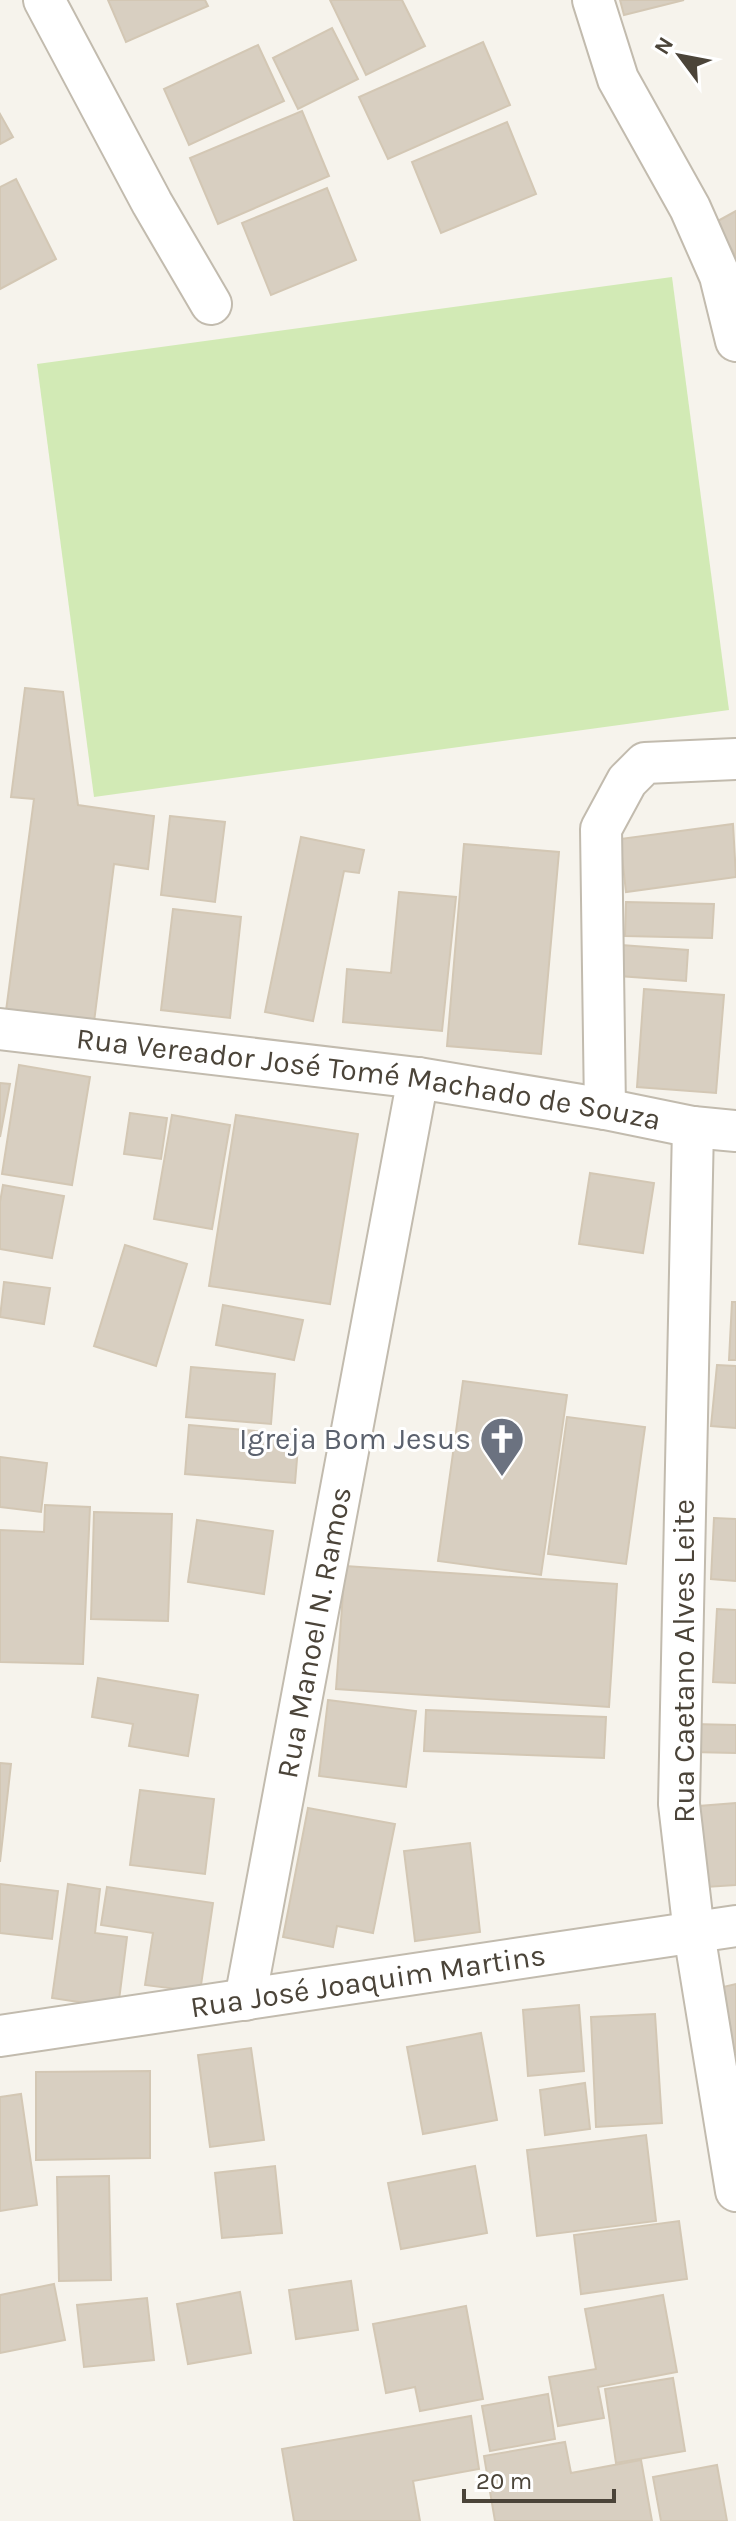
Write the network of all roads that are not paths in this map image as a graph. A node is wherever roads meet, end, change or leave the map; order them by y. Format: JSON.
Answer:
{"nodes":[{"id":1,"x":44,"y":0,"type":"edge"},
{"id":2,"x":593,"y":0,"type":"edge"},
{"id":3,"x":211,"y":304,"type":"dead end"},
{"id":4,"x":736,"y":341,"type":"edge"},
{"id":5,"x":736,"y":759,"type":"edge"},
{"id":6,"x":0,"y":1029,"type":"edge"},
{"id":7,"x":418,"y":1078,"type":"junction"},
{"id":8,"x":605,"y":1109,"type":"junction"},
{"id":9,"x":693,"y":1127,"type":"junction"},
{"id":10,"x":736,"y":1131,"type":"edge"},
{"id":11,"x":736,"y":1926,"type":"edge"},
{"id":12,"x":694,"y":1933,"type":"junction"},
{"id":13,"x":245,"y":2000,"type":"junction"},
{"id":14,"x":0,"y":2036,"type":"edge"},
{"id":15,"x":736,"y":2191,"type":"edge"}],
"edges":[{"from":1,"to":3,"type":"street"},
{"from":2,"to":4,"type":"street"},
{"from":5,"to":8,"type":"street"},
{"from":6,"to":7,"type":"street","name":"Rua Vereador José Tomé Machado de Souza"},
{"from":7,"to":8,"type":"street","name":"Rua Vereador José Tomé Machado de Souza"},
{"from":7,"to":13,"type":"street","name":"Rua Manoel N. Ramos"},
{"from":8,"to":9,"type":"street","name":"Rua Vereador José Tomé Machado de Souza"},
{"from":9,"to":10,"type":"street","name":"Rua Vereador José Tomé Machado de Souza"},
{"from":9,"to":12,"type":"street","name":"Rua Caetano Alves Leite"},
{"from":11,"to":12,"type":"street","name":"Rua José Joaquim Martins"},
{"from":12,"to":13,"type":"street","name":"Rua José Joaquim Martins"},
{"from":12,"to":15,"type":"street","name":"Rua Caetano Alves Leite"},
{"from":13,"to":14,"type":"street","name":"Rua José Joaquim Martins"}]}
